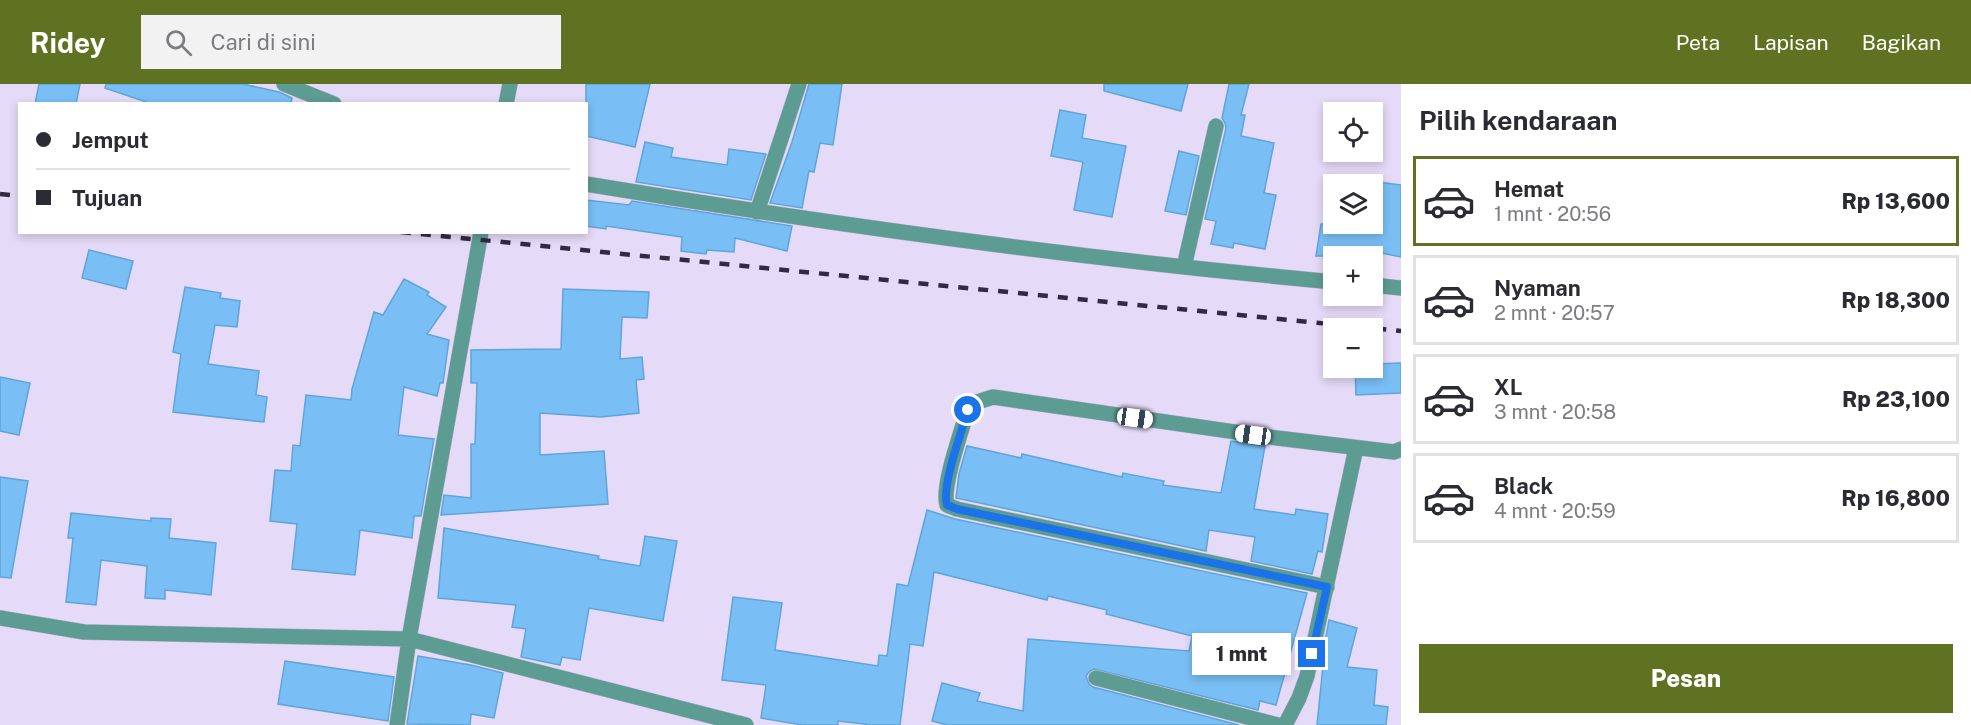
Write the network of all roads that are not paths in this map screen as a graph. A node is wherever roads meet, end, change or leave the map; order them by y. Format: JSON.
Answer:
{"nodes":[{"id":1,"x":284,"y":84,"type":"edge"},
{"id":2,"x":510,"y":84,"type":"edge"},
{"id":3,"x":800,"y":84,"type":"edge"},
{"id":4,"x":329,"y":102,"type":"edge"},
{"id":5,"x":506,"y":102,"type":"edge"},
{"id":6,"x":1216,"y":126,"type":"dead end"},
{"id":7,"x":588,"y":184,"type":"edge"},
{"id":8,"x":757,"y":212,"type":"junction"},
{"id":9,"x":482,"y":234,"type":"edge"},
{"id":10,"x":1184,"y":267,"type":"junction"},
{"id":11,"x":1323,"y":281,"type":"edge"},
{"id":12,"x":1383,"y":286,"type":"edge"},
{"id":13,"x":1401,"y":288,"type":"edge"},
{"id":14,"x":1356,"y":448,"type":"junction"},
{"id":15,"x":1399,"y":452,"type":"edge"},
{"id":16,"x":1327,"y":587,"type":"junction"},
{"id":17,"x":0,"y":618,"type":"edge"},
{"id":18,"x":410,"y":639,"type":"junction"},
{"id":19,"x":1096,"y":678,"type":"dead end"},
{"id":20,"x":714,"y":721,"type":"edge"},
{"id":21,"x":397,"y":725,"type":"edge"},
{"id":22,"x":746,"y":725,"type":"edge"},
{"id":23,"x":1278,"y":725,"type":"edge"},
{"id":24,"x":1285,"y":725,"type":"edge"}],
"edges":[{"from":1,"to":4,"type":"street"},
{"from":2,"to":5,"type":"street"},
{"from":3,"to":8,"type":"street"},
{"from":6,"to":10,"type":"street"},
{"from":7,"to":8,"type":"street"},
{"from":8,"to":10,"type":"street"},
{"from":9,"to":18,"type":"street"},
{"from":10,"to":11,"type":"street"},
{"from":12,"to":13,"type":"street"},
{"from":14,"to":15,"type":"street"},
{"from":14,"to":16,"type":"street"},
{"from":14,"to":16,"type":"street"},
{"from":16,"to":24,"type":"street"},
{"from":17,"to":18,"type":"street"},
{"from":18,"to":20,"type":"street"},
{"from":18,"to":21,"type":"street"},
{"from":19,"to":23,"type":"street"},
{"from":20,"to":22,"type":"street"}]}
